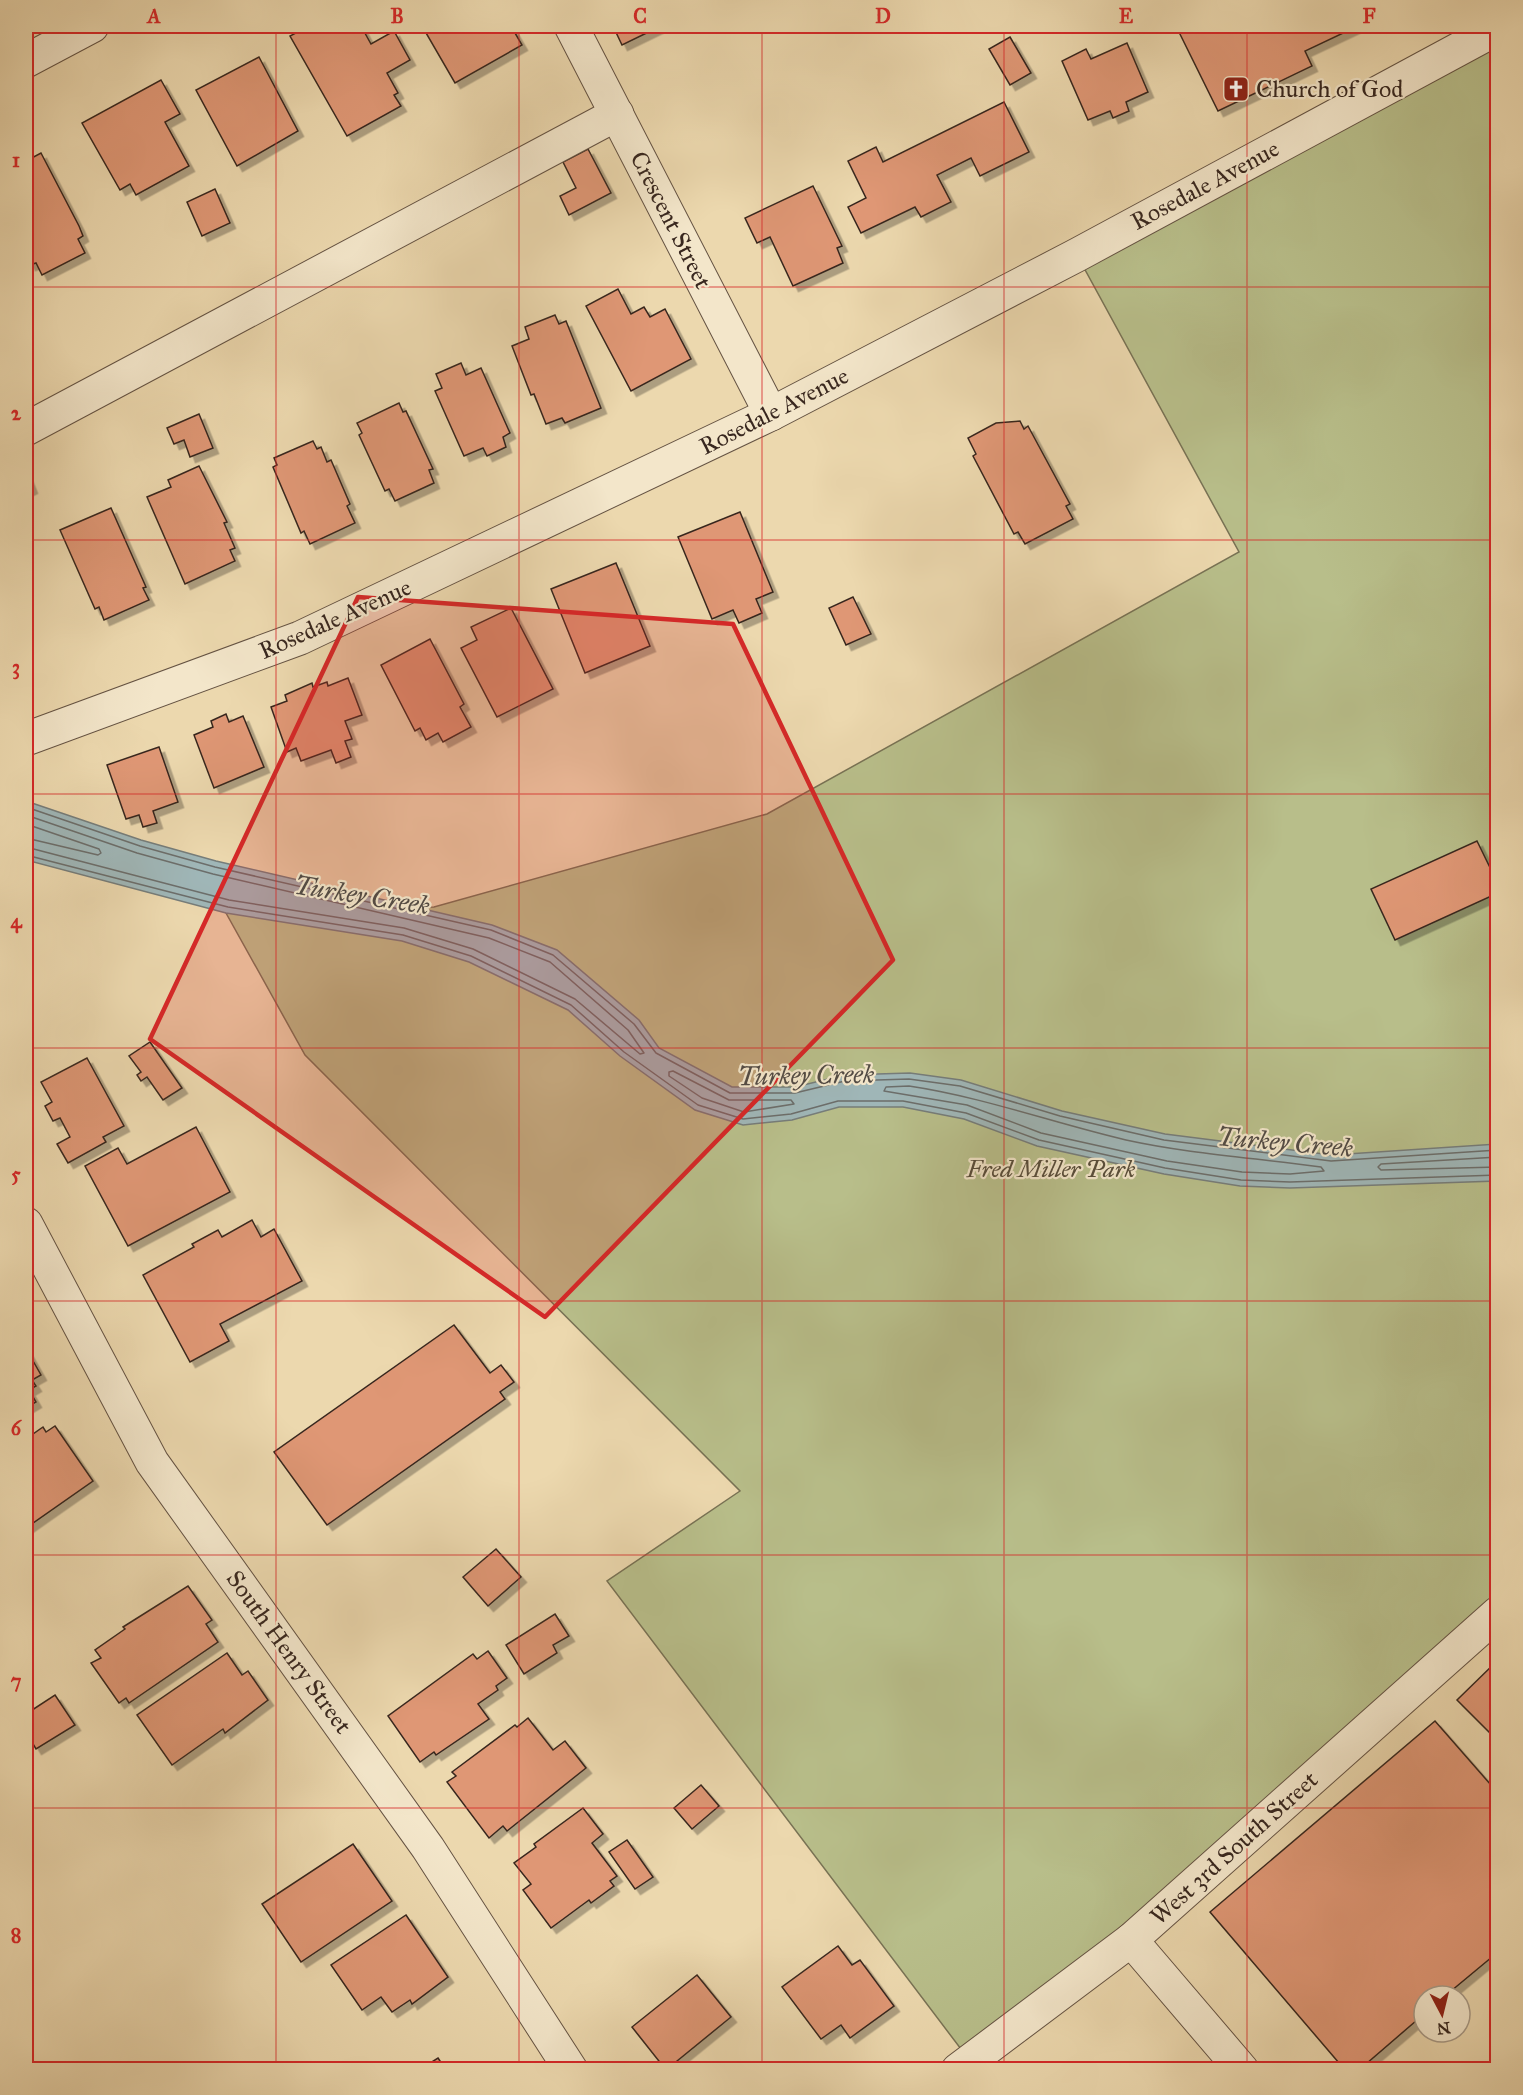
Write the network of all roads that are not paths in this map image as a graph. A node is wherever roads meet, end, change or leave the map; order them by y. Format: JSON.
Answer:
{"nodes":[{"id":1,"x":92,"y":26,"type":"edge"},
{"id":2,"x":571,"y":26,"type":"edge"},
{"id":3,"x":1497,"y":28,"type":"edge"},
{"id":4,"x":26,"y":61,"type":"edge"},
{"id":5,"x":617,"y":114,"type":"junction"},
{"id":6,"x":771,"y":414,"type":"junction"},
{"id":7,"x":26,"y":429,"type":"edge"},
{"id":8,"x":26,"y":740,"type":"edge"},
{"id":9,"x":26,"y":1224,"type":"edge"},
{"id":10,"x":1497,"y":1613,"type":"edge"},
{"id":11,"x":1131,"y":1940,"type":"junction"},
{"id":12,"x":571,"y":2070,"type":"edge"},
{"id":13,"x":958,"y":2070,"type":"edge"},
{"id":14,"x":1242,"y":2070,"type":"edge"}],
"edges":[{"from":1,"to":4,"type":"street"},
{"from":2,"to":5,"type":"street","name":"Crescent Street"},
{"from":3,"to":6,"type":"street","name":"Rosedale Avenue"},
{"from":5,"to":6,"type":"street","name":"Crescent Street"},
{"from":5,"to":7,"type":"street"},
{"from":6,"to":8,"type":"street","name":"Rosedale Avenue"},
{"from":9,"to":12,"type":"street","name":"South Henry Street"},
{"from":10,"to":11,"type":"street","name":"West 3rd South Street"},
{"from":11,"to":13,"type":"street","name":"West 3rd South Street"},
{"from":11,"to":14,"type":"street"}]}
